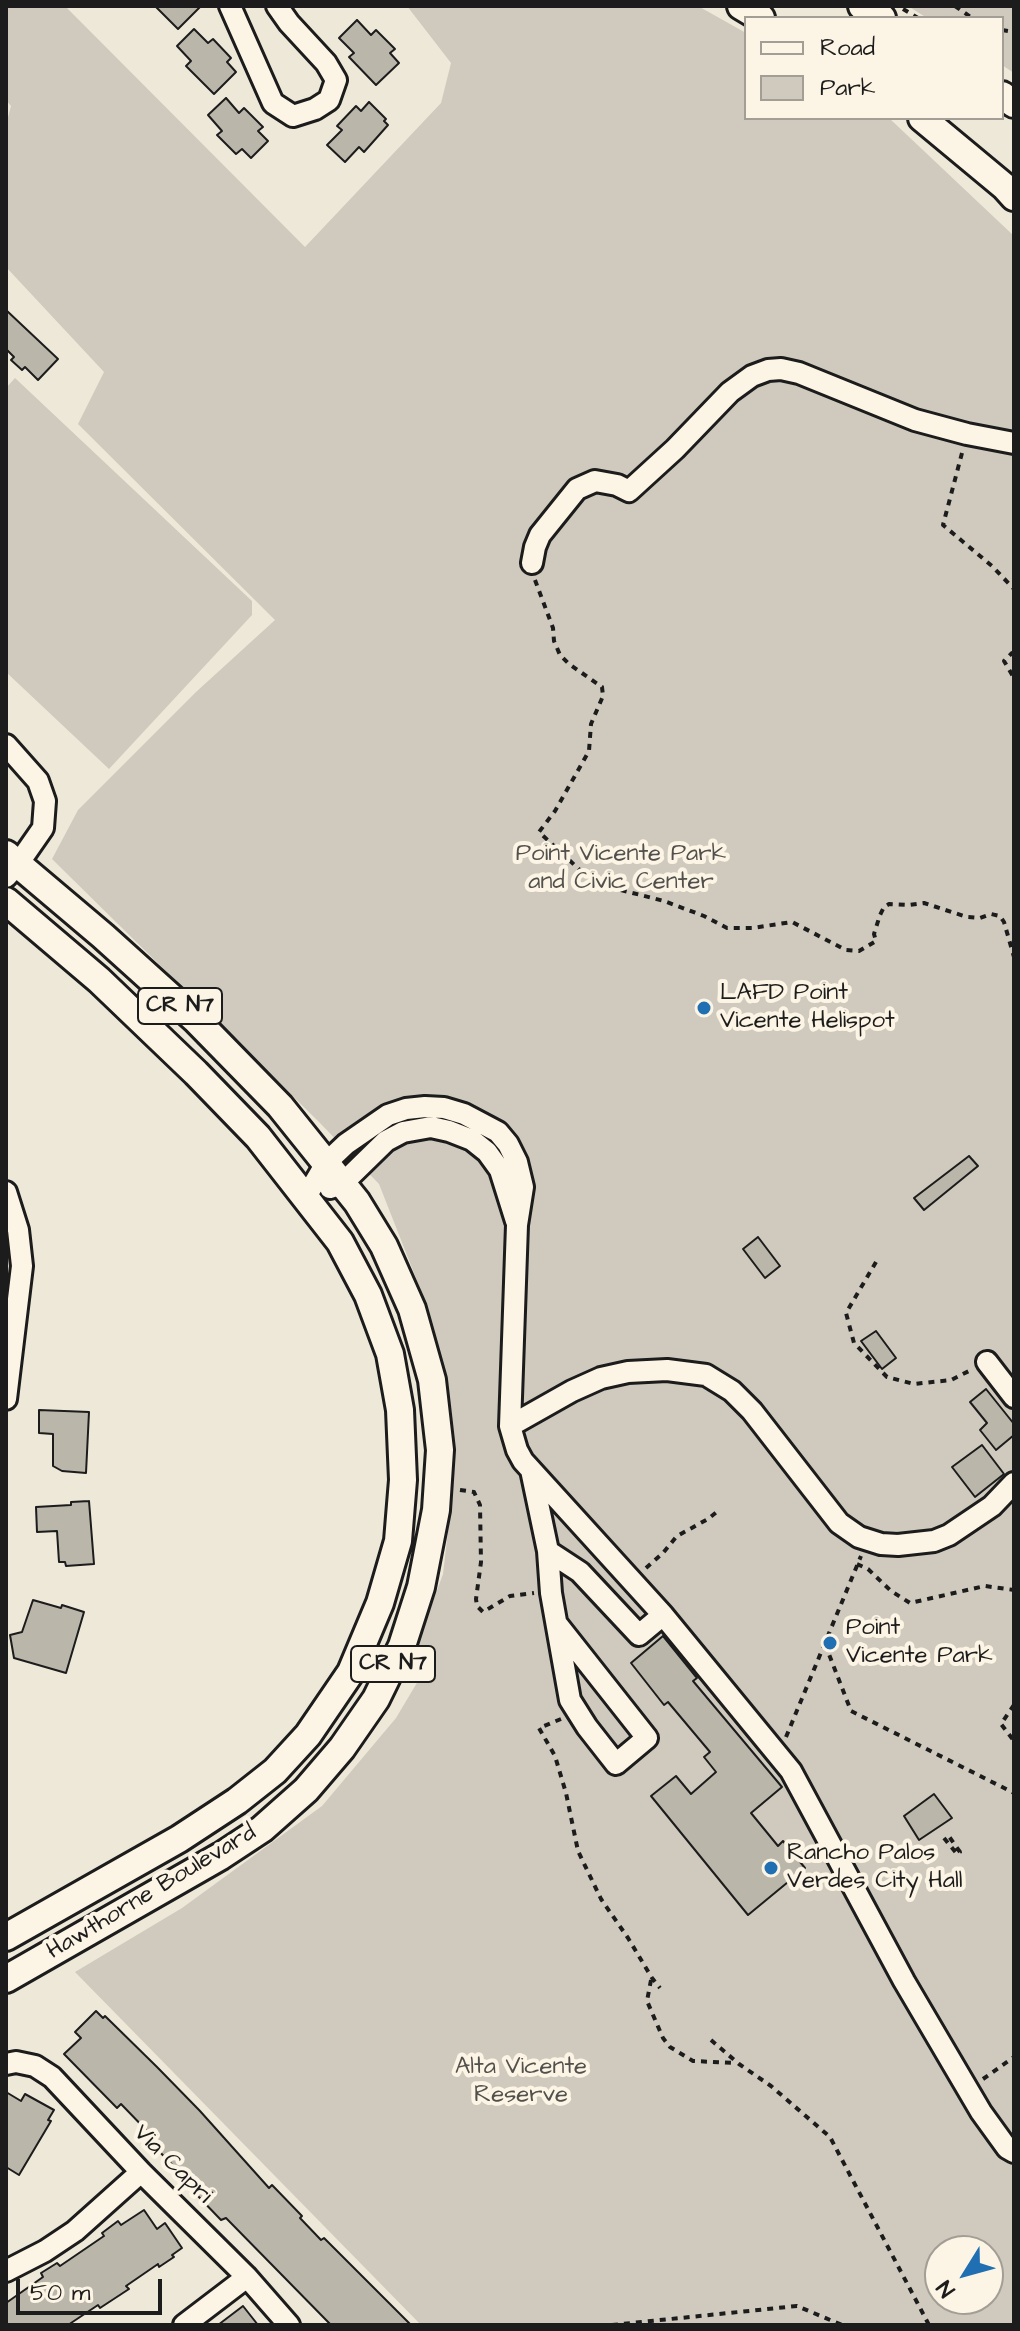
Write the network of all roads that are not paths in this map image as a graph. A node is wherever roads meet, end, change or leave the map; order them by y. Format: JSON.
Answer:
{"nodes":[{"id":1,"x":230,"y":6,"type":"edge"},
{"id":2,"x":277,"y":6,"type":"edge"},
{"id":3,"x":924,"y":120,"type":"edge"},
{"id":4,"x":1014,"y":197,"type":"edge"},
{"id":5,"x":1014,"y":443,"type":"edge"},
{"id":6,"x":532,"y":563,"type":"road end"},
{"id":7,"x":6,"y":745,"type":"edge"},
{"id":8,"x":10,"y":865,"type":"edge"},
{"id":9,"x":6,"y":901,"type":"edge"},
{"id":10,"x":334,"y":1174,"type":"junction"},
{"id":11,"x":6,"y":1192,"type":"edge"},
{"id":12,"x":306,"y":1197,"type":"junction"},
{"id":13,"x":987,"y":1362,"type":"road end"},
{"id":14,"x":1014,"y":1397,"type":"edge"},
{"id":15,"x":6,"y":1399,"type":"edge"},
{"id":16,"x":510,"y":1426,"type":"junction"},
{"id":17,"x":531,"y":1470,"type":"junction"},
{"id":18,"x":1014,"y":1483,"type":"edge"},
{"id":19,"x":548,"y":1551,"type":"junction"},
{"id":20,"x":663,"y":1615,"type":"junction"},
{"id":21,"x":557,"y":1624,"type":"junction"},
{"id":22,"x":6,"y":1937,"type":"edge"},
{"id":23,"x":6,"y":1979,"type":"edge"},
{"id":24,"x":6,"y":2064,"type":"edge"},
{"id":25,"x":1014,"y":2152,"type":"edge"},
{"id":26,"x":141,"y":2172,"type":"junction"},
{"id":27,"x":6,"y":2271,"type":"edge"},
{"id":28,"x":247,"y":2277,"type":"junction"},
{"id":29,"x":184,"y":2325,"type":"edge"},
{"id":30,"x":289,"y":2325,"type":"edge"}],
"edges":[{"from":1,"to":2,"type":"street"},
{"from":3,"to":4,"type":"main road"},
{"from":5,"to":6,"type":"street"},
{"from":7,"to":8,"type":"street"},
{"from":8,"to":10,"type":"main road","name":"Hawthorne Boulevard","number":"CR N7"},
{"from":9,"to":12,"type":"main road","name":"Hawthorne Boulevard","number":"CR N7"},
{"from":10,"to":12,"type":"street"},
{"from":10,"to":16,"type":"street"},
{"from":10,"to":23,"type":"main road","name":"Hawthorne Boulevard","number":"CR N7"},
{"from":11,"to":15,"type":"street"},
{"from":12,"to":22,"type":"main road","name":"Hawthorne Boulevard","number":"CR N7"},
{"from":13,"to":14,"type":"street"},
{"from":16,"to":17,"type":"street"},
{"from":16,"to":18,"type":"street"},
{"from":17,"to":19,"type":"street"},
{"from":17,"to":20,"type":"street"},
{"from":19,"to":20,"type":"street"},
{"from":19,"to":21,"type":"street"},
{"from":20,"to":25,"type":"street"},
{"from":21,"to":21,"type":"street"},
{"from":24,"to":26,"type":"street","name":"Via Capri"},
{"from":26,"to":27,"type":"street"},
{"from":26,"to":28,"type":"street","name":"Via Capri"},
{"from":28,"to":29,"type":"street"},
{"from":28,"to":30,"type":"street","name":"Via Capri"}]}
